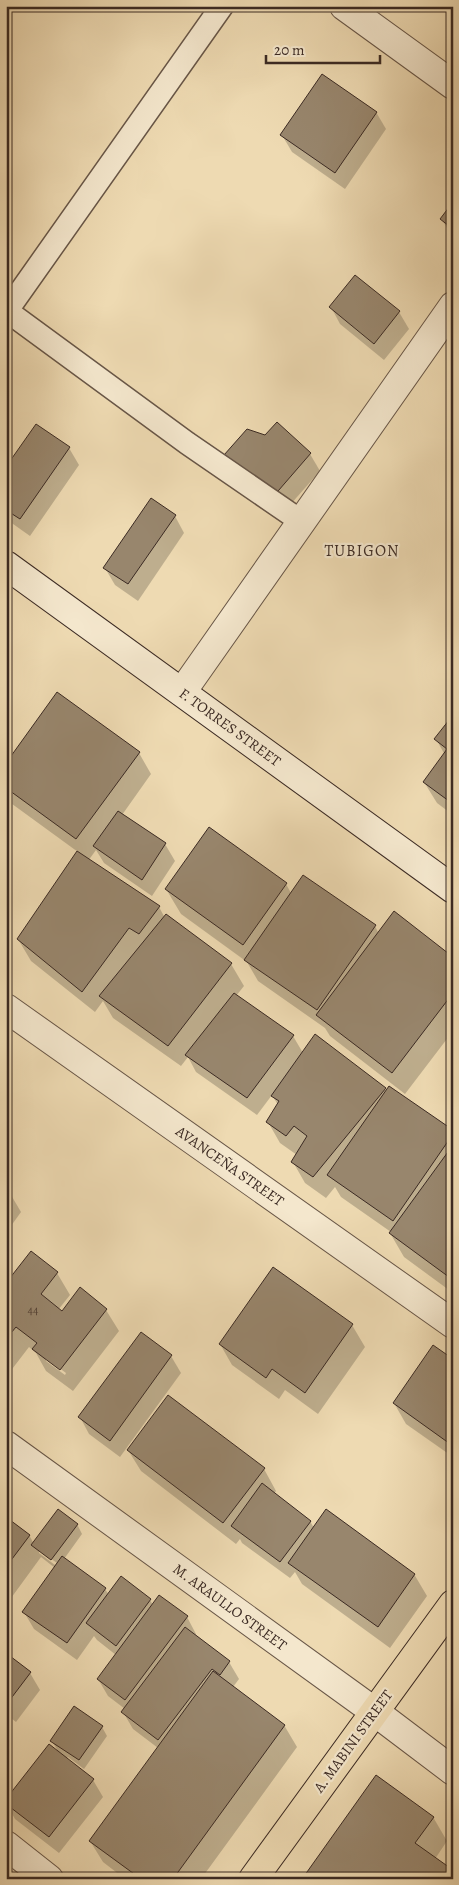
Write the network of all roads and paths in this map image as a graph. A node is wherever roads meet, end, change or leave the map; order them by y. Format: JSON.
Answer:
{"nodes":[{"id":1,"x":222,"y":6,"type":"edge"},
{"id":2,"x":344,"y":6,"type":"edge"},
{"id":3,"x":453,"y":85,"type":"edge"},
{"id":4,"x":453,"y":306,"type":"edge"},
{"id":5,"x":6,"y":312,"type":"edge"},
{"id":6,"x":302,"y":522,"type":"junction"},
{"id":7,"x":6,"y":565,"type":"edge"},
{"id":8,"x":182,"y":692,"type":"junction"},
{"id":9,"x":453,"y":889,"type":"edge"},
{"id":10,"x":6,"y":1008,"type":"edge"},
{"id":11,"x":453,"y":1324,"type":"edge"},
{"id":12,"x":6,"y":1445,"type":"edge"},
{"id":13,"x":453,"y":1604,"type":"edge"},
{"id":14,"x":375,"y":1712,"type":"junction"},
{"id":15,"x":453,"y":1771,"type":"edge"},
{"id":16,"x":6,"y":1845,"type":"edge"},
{"id":17,"x":49,"y":1879,"type":"edge"},
{"id":18,"x":253,"y":1879,"type":"edge"}],
"edges":[{"from":1,"to":5,"type":"lane"},
{"from":2,"to":3,"type":"street"},
{"from":4,"to":6,"type":"street"},
{"from":5,"to":6,"type":"lane"},
{"from":6,"to":8,"type":"street"},
{"from":7,"to":8,"type":"street","name":"F. TORRES STREET"},
{"from":8,"to":9,"type":"street","name":"F. TORRES STREET"},
{"from":10,"to":11,"type":"street","name":"AVANCEÑA STREET"},
{"from":12,"to":14,"type":"street","name":"M. ARAULLO STREET"},
{"from":13,"to":14,"type":"main road","name":"A. MABINI STREET"},
{"from":14,"to":15,"type":"street","name":"M. ARAULLO STREET"},
{"from":14,"to":18,"type":"main road","name":"A. MABINI STREET"},
{"from":16,"to":17,"type":"street"}]}
